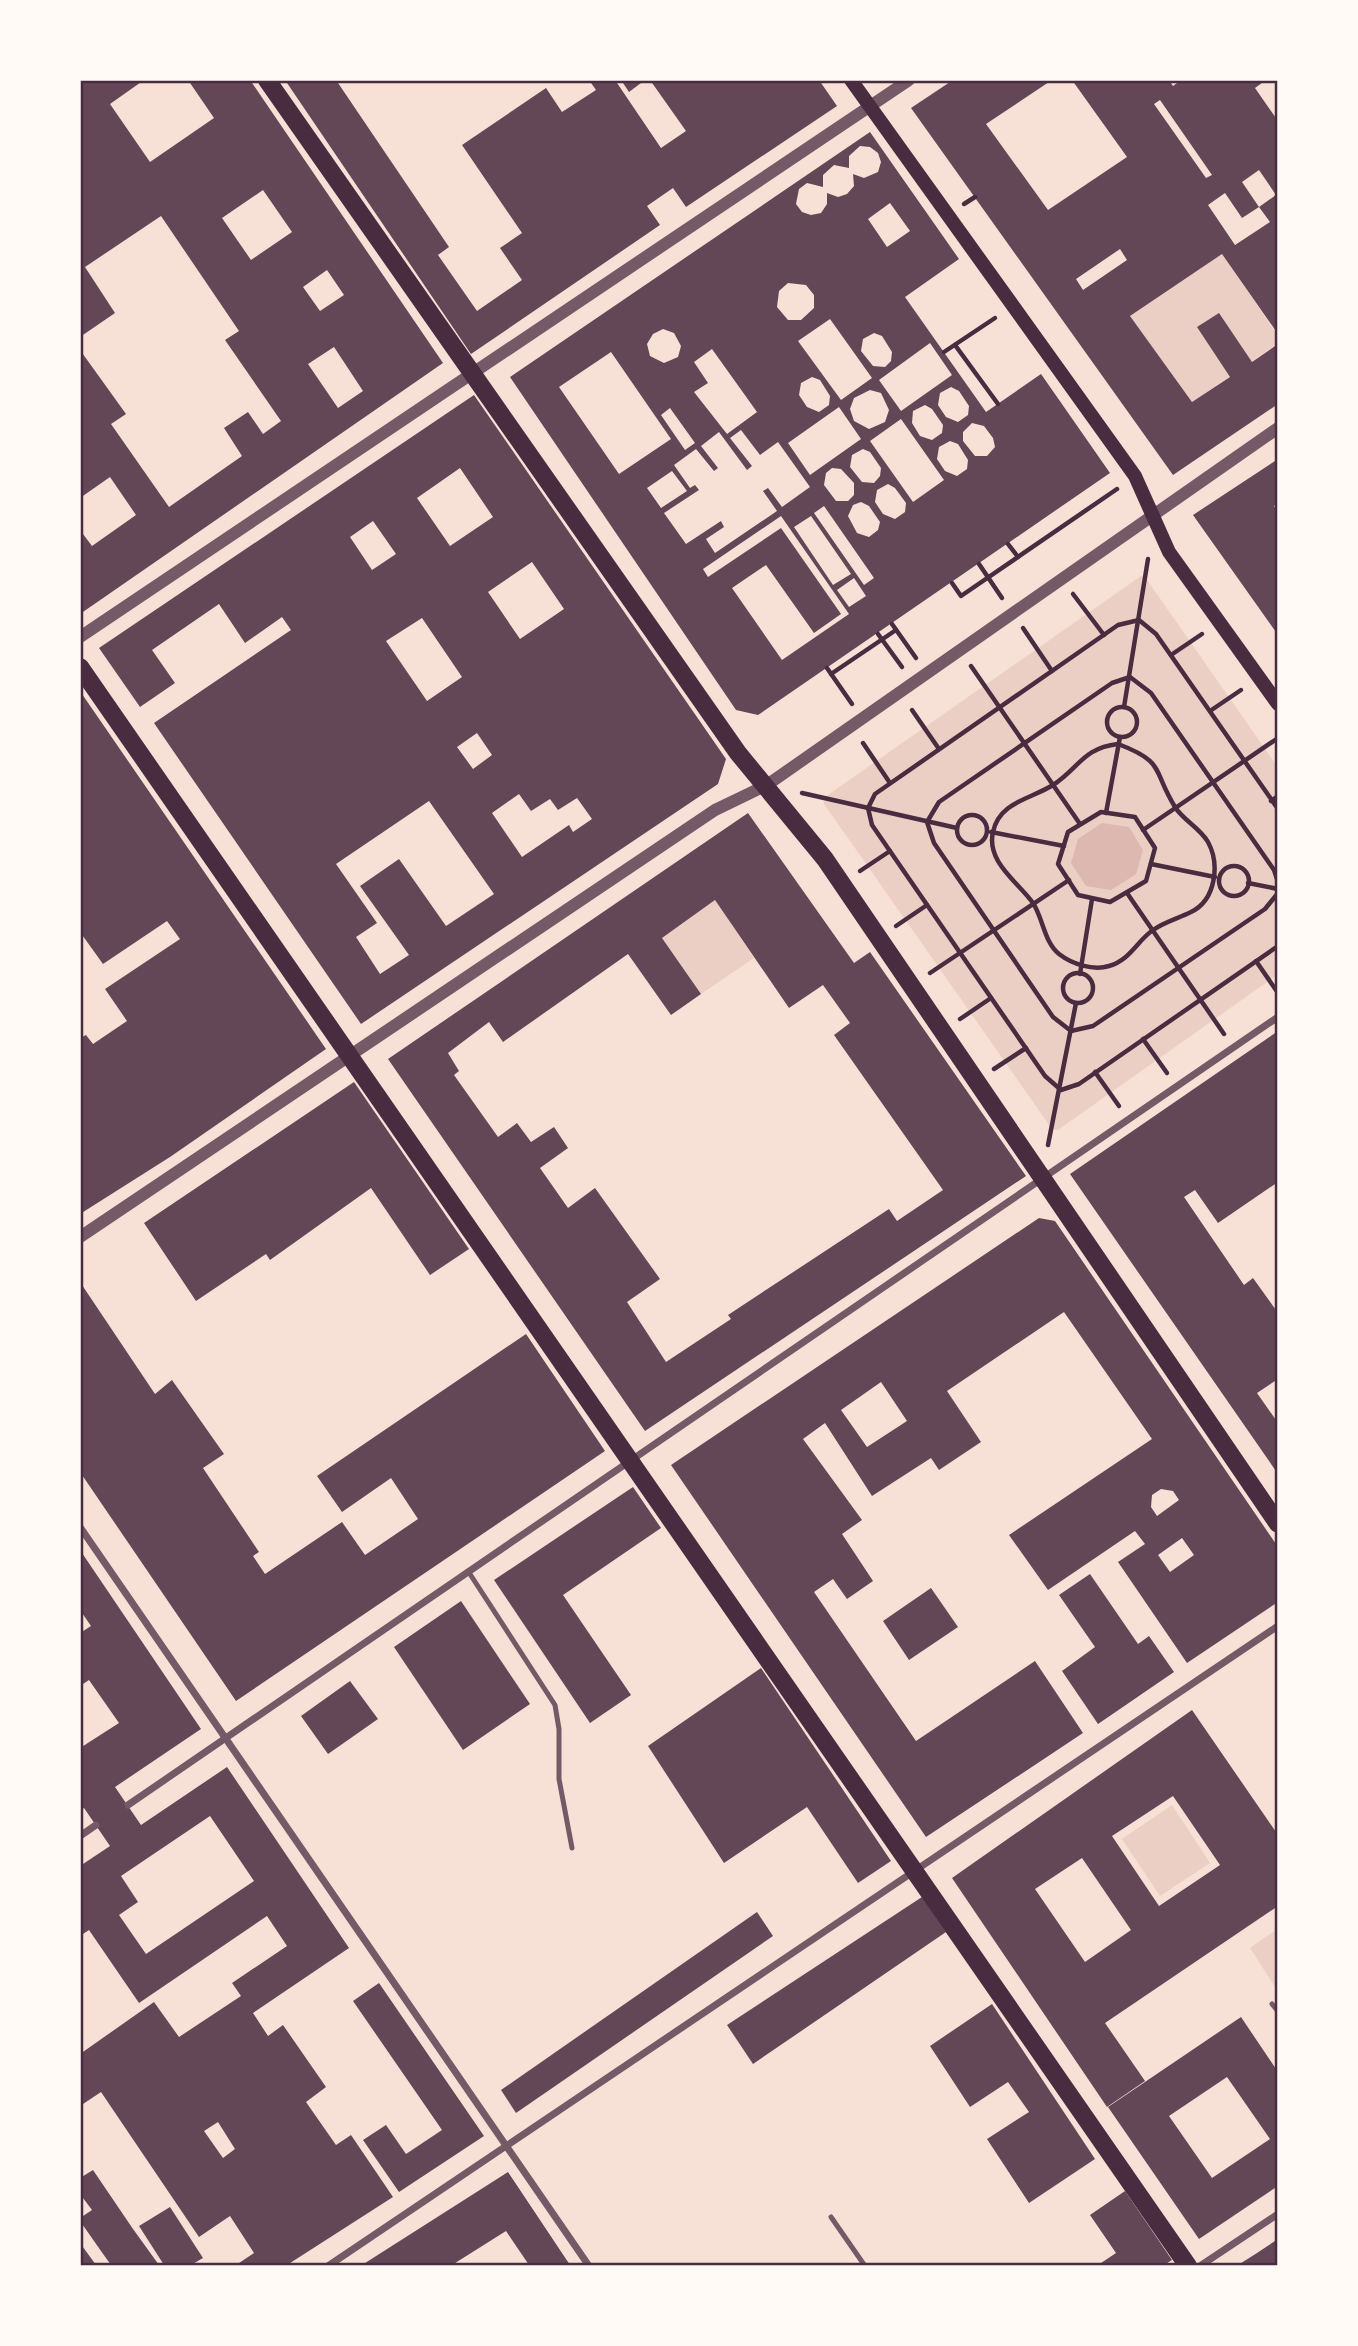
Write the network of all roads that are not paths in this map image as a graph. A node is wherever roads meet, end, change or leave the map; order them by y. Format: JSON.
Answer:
{"nodes":[{"id":1,"x":267,"y":80,"type":"edge"},
{"id":2,"x":851,"y":80,"type":"edge"},
{"id":3,"x":909,"y":80,"type":"edge"},
{"id":4,"x":870,"y":107,"type":"junction"},
{"id":5,"x":472,"y":374,"type":"junction"},
{"id":6,"x":1278,"y":428,"type":"edge"},
{"id":7,"x":1154,"y":517,"type":"junction"},
{"id":8,"x":80,"y":638,"type":"edge"},
{"id":9,"x":80,"y":667,"type":"edge"},
{"id":10,"x":1278,"y":704,"type":"edge"},
{"id":11,"x":767,"y":785,"type":"junction"},
{"id":12,"x":1278,"y":1017,"type":"edge"},
{"id":13,"x":349,"y":1058,"type":"junction"},
{"id":14,"x":1041,"y":1176,"type":"junction"},
{"id":15,"x":80,"y":1237,"type":"edge"},
{"id":16,"x":630,"y":1459,"type":"junction"},
{"id":17,"x":1278,"y":1524,"type":"edge"},
{"id":18,"x":80,"y":1527,"type":"edge"},
{"id":19,"x":468,"y":1571,"type":"junction"},
{"id":20,"x":1278,"y":1626,"type":"edge"},
{"id":21,"x":226,"y":1737,"type":"junction"},
{"id":22,"x":128,"y":1805,"type":"dead end"},
{"id":23,"x":96,"y":1825,"type":"dead end"},
{"id":24,"x":80,"y":1836,"type":"edge"},
{"id":25,"x":572,"y":1848,"type":"dead end"},
{"id":26,"x":915,"y":1871,"type":"junction"},
{"id":27,"x":1272,"y":2004,"type":"dead end"},
{"id":28,"x":1278,"y":2011,"type":"edge"},
{"id":29,"x":508,"y":2145,"type":"junction"},
{"id":30,"x":1278,"y":2214,"type":"edge"},
{"id":31,"x":831,"y":2217,"type":"dead end"},
{"id":32,"x":328,"y":2266,"type":"edge"},
{"id":33,"x":589,"y":2266,"type":"edge"},
{"id":34,"x":865,"y":2266,"type":"edge"},
{"id":35,"x":1188,"y":2266,"type":"edge"},
{"id":36,"x":1200,"y":2266,"type":"edge"}],
"edges":[{"from":1,"to":5,"type":"main road"},
{"from":2,"to":4,"type":"main road"},
{"from":3,"to":4,"type":"street"},
{"from":4,"to":5,"type":"street"},
{"from":4,"to":7,"type":"main road"},
{"from":5,"to":8,"type":"street"},
{"from":5,"to":11,"type":"main road"},
{"from":6,"to":7,"type":"street"},
{"from":7,"to":10,"type":"main road"},
{"from":7,"to":11,"type":"street"},
{"from":9,"to":13,"type":"main road"},
{"from":11,"to":13,"type":"street"},
{"from":11,"to":14,"type":"main road"},
{"from":12,"to":14,"type":"street"},
{"from":13,"to":15,"type":"street"},
{"from":13,"to":16,"type":"main road"},
{"from":14,"to":16,"type":"street"},
{"from":14,"to":17,"type":"main road"},
{"from":16,"to":19,"type":"street"},
{"from":16,"to":26,"type":"main road"},
{"from":18,"to":21,"type":"street"},
{"from":19,"to":21,"type":"street"},
{"from":19,"to":25,"type":"lane"},
{"from":20,"to":26,"type":"street"},
{"from":21,"to":22,"type":"street"},
{"from":21,"to":29,"type":"street"},
{"from":23,"to":24,"type":"street"},
{"from":26,"to":29,"type":"street"},
{"from":26,"to":35,"type":"main road"},
{"from":27,"to":28,"type":"lane"},
{"from":29,"to":32,"type":"street"},
{"from":29,"to":33,"type":"street"},
{"from":30,"to":36,"type":"street"},
{"from":31,"to":34,"type":"lane"}]}
